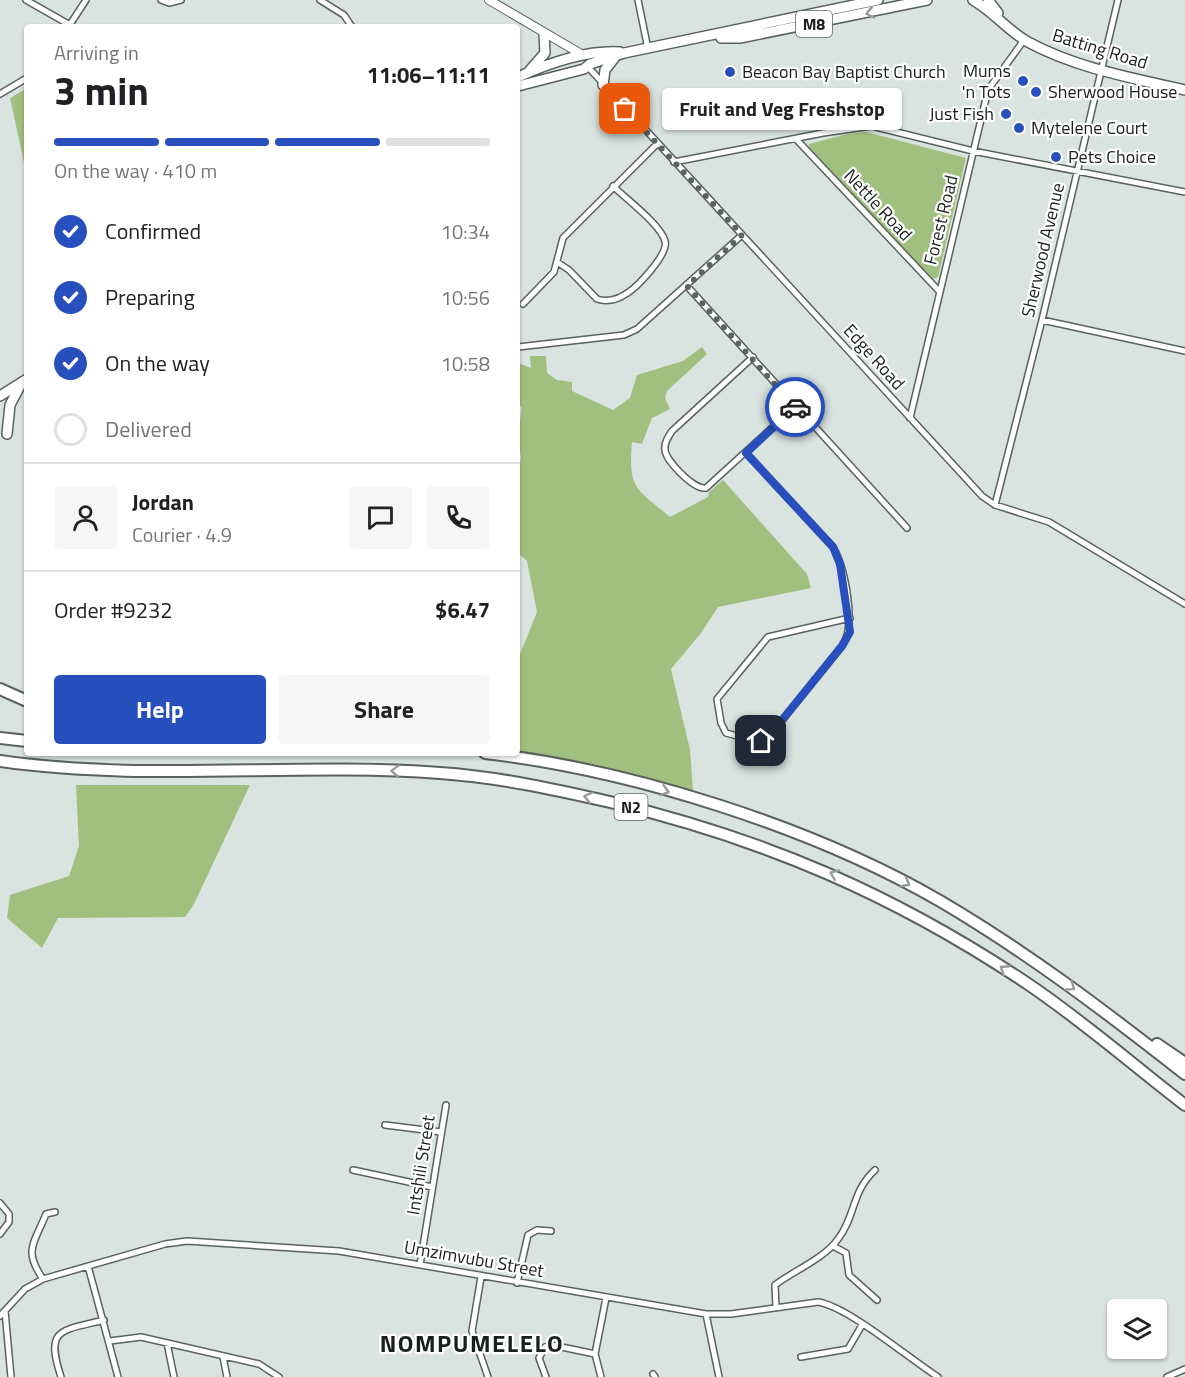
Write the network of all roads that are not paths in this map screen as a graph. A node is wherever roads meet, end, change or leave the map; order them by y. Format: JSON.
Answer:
{"nodes":[{"id":1,"x":26,"y":0,"type":"edge"},
{"id":2,"x":86,"y":0,"type":"edge"},
{"id":3,"x":161,"y":0,"type":"edge"},
{"id":4,"x":182,"y":0,"type":"edge"},
{"id":5,"x":320,"y":0,"type":"edge"},
{"id":6,"x":489,"y":0,"type":"edge"},
{"id":7,"x":638,"y":0,"type":"edge"},
{"id":8,"x":878,"y":0,"type":"edge"},
{"id":9,"x":927,"y":0,"type":"edge"},
{"id":10,"x":973,"y":0,"type":"edge"},
{"id":11,"x":988,"y":0,"type":"edge"},
{"id":12,"x":1118,"y":0,"type":"edge"},
{"id":13,"x":66,"y":24,"type":"edge"},
{"id":14,"x":70,"y":24,"type":"edge"},
{"id":15,"x":350,"y":24,"type":"edge"},
{"id":16,"x":1011,"y":29,"type":"junction"},
{"id":17,"x":547,"y":35,"type":"junction"},
{"id":18,"x":701,"y":39,"type":"junction"},
{"id":19,"x":1024,"y":40,"type":"junction"},
{"id":20,"x":648,"y":49,"type":"junction"},
{"id":21,"x":621,"y":54,"type":"junction"},
{"id":22,"x":583,"y":61,"type":"junction"},
{"id":23,"x":1101,"y":70,"type":"junction"},
{"id":24,"x":522,"y":75,"type":"edge"},
{"id":25,"x":24,"y":80,"type":"edge"},
{"id":26,"x":520,"y":85,"type":"edge"},
{"id":27,"x":603,"y":85,"type":"junction"},
{"id":28,"x":1185,"y":90,"type":"edge"},
{"id":29,"x":0,"y":93,"type":"edge"},
{"id":30,"x":796,"y":139,"type":"junction"},
{"id":31,"x":657,"y":144,"type":"junction"},
{"id":32,"x":973,"y":151,"type":"junction"},
{"id":33,"x":674,"y":162,"type":"junction"},
{"id":34,"x":1077,"y":173,"type":"junction"},
{"id":35,"x":613,"y":186,"type":"junction"},
{"id":36,"x":1185,"y":192,"type":"edge"},
{"id":37,"x":742,"y":235,"type":"junction"},
{"id":38,"x":557,"y":262,"type":"junction"},
{"id":39,"x":687,"y":286,"type":"junction"},
{"id":40,"x":939,"y":291,"type":"junction"},
{"id":41,"x":523,"y":304,"type":"dead end"},
{"id":42,"x":1042,"y":320,"type":"junction"},
{"id":43,"x":520,"y":347,"type":"edge"},
{"id":44,"x":1185,"y":351,"type":"edge"},
{"id":45,"x":753,"y":357,"type":"junction"},
{"id":46,"x":24,"y":380,"type":"edge"},
{"id":47,"x":0,"y":396,"type":"edge"},
{"id":48,"x":796,"y":406,"type":"junction"},
{"id":49,"x":910,"y":418,"type":"junction"},
{"id":50,"x":3,"y":430,"type":"edge"},
{"id":51,"x":746,"y":453,"type":"junction"},
{"id":52,"x":995,"y":505,"type":"junction"},
{"id":53,"x":907,"y":528,"type":"dead end"},
{"id":54,"x":1185,"y":604,"type":"edge"},
{"id":55,"x":850,"y":618,"type":"junction"},
{"id":56,"x":0,"y":689,"type":"edge"},
{"id":57,"x":24,"y":700,"type":"edge"},
{"id":58,"x":0,"y":738,"type":"edge"},
{"id":59,"x":24,"y":741,"type":"edge"},
{"id":60,"x":503,"y":756,"type":"edge"},
{"id":61,"x":0,"y":761,"type":"edge"},
{"id":62,"x":1031,"y":986,"type":"junction"},
{"id":63,"x":1104,"y":1010,"type":"junction"},
{"id":64,"x":1185,"y":1063,"type":"edge"},
{"id":65,"x":1185,"y":1074,"type":"edge"},
{"id":66,"x":446,"y":1105,"type":"dead end"},
{"id":67,"x":1185,"y":1105,"type":"edge"},
{"id":68,"x":1185,"y":1114,"type":"edge"},
{"id":69,"x":386,"y":1125,"type":"dead end"},
{"id":70,"x":441,"y":1132,"type":"junction"},
{"id":71,"x":353,"y":1170,"type":"dead end"},
{"id":72,"x":875,"y":1170,"type":"dead end"},
{"id":73,"x":432,"y":1187,"type":"junction"},
{"id":74,"x":0,"y":1203,"type":"edge"},
{"id":75,"x":55,"y":1212,"type":"dead end"},
{"id":76,"x":550,"y":1231,"type":"dead end"},
{"id":77,"x":0,"y":1234,"type":"edge"},
{"id":78,"x":833,"y":1246,"type":"junction"},
{"id":79,"x":420,"y":1265,"type":"junction"},
{"id":80,"x":88,"y":1266,"type":"junction"},
{"id":81,"x":481,"y":1277,"type":"junction"},
{"id":82,"x":43,"y":1279,"type":"junction"},
{"id":83,"x":517,"y":1283,"type":"junction"},
{"id":84,"x":606,"y":1298,"type":"junction"},
{"id":85,"x":877,"y":1300,"type":"dead end"},
{"id":86,"x":776,"y":1308,"type":"junction"},
{"id":87,"x":5,"y":1311,"type":"junction"},
{"id":88,"x":706,"y":1314,"type":"junction"},
{"id":89,"x":0,"y":1316,"type":"edge"},
{"id":90,"x":104,"y":1320,"type":"junction"},
{"id":91,"x":862,"y":1325,"type":"junction"},
{"id":92,"x":110,"y":1341,"type":"junction"},
{"id":93,"x":167,"y":1343,"type":"junction"},
{"id":94,"x":595,"y":1354,"type":"junction"},
{"id":95,"x":223,"y":1357,"type":"junction"},
{"id":96,"x":801,"y":1357,"type":"dead end"},
{"id":97,"x":1185,"y":1369,"type":"edge"},
{"id":98,"x":11,"y":1377,"type":"edge"},
{"id":99,"x":62,"y":1377,"type":"edge"},
{"id":100,"x":118,"y":1377,"type":"edge"},
{"id":101,"x":174,"y":1377,"type":"edge"},
{"id":102,"x":227,"y":1377,"type":"edge"},
{"id":103,"x":279,"y":1377,"type":"edge"},
{"id":104,"x":488,"y":1377,"type":"edge"},
{"id":105,"x":546,"y":1377,"type":"edge"},
{"id":106,"x":601,"y":1377,"type":"edge"},
{"id":107,"x":718,"y":1377,"type":"edge"},
{"id":108,"x":938,"y":1377,"type":"edge"},
{"id":109,"x":1167,"y":1377,"type":"edge"}],
"edges":[{"from":1,"to":13,"type":"street"},
{"from":2,"to":14,"type":"street"},
{"from":3,"to":4,"type":"street"},
{"from":5,"to":15,"type":"street"},
{"from":6,"to":17,"type":"street","name":"Edge Road"},
{"from":7,"to":20,"type":"street"},
{"from":8,"to":18,"type":"main road","number":"M8"},
{"from":9,"to":18,"type":"main road","number":"M8","one_way":true},
{"from":10,"to":16,"type":"main road","name":"Batting Road"},
{"from":11,"to":16,"type":"main road","name":"Batting Road"},
{"from":12,"to":23,"type":"street","name":"Sherwood Avenue"},
{"from":16,"to":19,"type":"main road","name":"Batting Road"},
{"from":17,"to":22,"type":"street","name":"Edge Road"},
{"from":17,"to":24,"type":"main road"},
{"from":18,"to":20,"type":"main road","number":"M8"},
{"from":19,"to":23,"type":"main road","name":"Batting Road"},
{"from":19,"to":32,"type":"street","name":"Forest Road"},
{"from":20,"to":21,"type":"main road","number":"M8"},
{"from":21,"to":22,"type":"main road","number":"M8"},
{"from":21,"to":27,"type":"main road"},
{"from":22,"to":24,"type":"main road","number":"M8"},
{"from":22,"to":26,"type":"main road","number":"M8"},
{"from":22,"to":27,"type":"street","name":"Edge Road"},
{"from":23,"to":28,"type":"main road","name":"Batting Road"},
{"from":23,"to":34,"type":"street","name":"Sherwood Avenue"},
{"from":25,"to":29,"type":"street"},
{"from":27,"to":31,"type":"street","name":"Edge Road"},
{"from":30,"to":32,"type":"street"},
{"from":30,"to":33,"type":"street"},
{"from":30,"to":40,"type":"street","name":"Nettle Road"},
{"from":31,"to":33,"type":"street","name":"Edge Road"},
{"from":31,"to":35,"type":"street"},
{"from":32,"to":34,"type":"street"},
{"from":32,"to":40,"type":"street","name":"Forest Road"},
{"from":33,"to":37,"type":"street","name":"Edge Road"},
{"from":34,"to":36,"type":"street"},
{"from":34,"to":42,"type":"street","name":"Sherwood Avenue"},
{"from":35,"to":38,"type":"street"},
{"from":35,"to":38,"type":"street"},
{"from":37,"to":39,"type":"street"},
{"from":37,"to":49,"type":"street","name":"Edge Road"},
{"from":38,"to":41,"type":"street"},
{"from":39,"to":43,"type":"street"},
{"from":39,"to":45,"type":"street"},
{"from":40,"to":49,"type":"street","name":"Forest Road"},
{"from":42,"to":44,"type":"street"},
{"from":42,"to":52,"type":"street","name":"Sherwood Avenue"},
{"from":45,"to":48,"type":"street"},
{"from":45,"to":51,"type":"street"},
{"from":46,"to":47,"type":"main road"},
{"from":46,"to":50,"type":"main road"},
{"from":48,"to":51,"type":"street"},
{"from":48,"to":53,"type":"street"},
{"from":49,"to":52,"type":"street","name":"Edge Road"},
{"from":51,"to":55,"type":"street"},
{"from":52,"to":54,"type":"street","name":"Edge Road"},
{"from":55,"to":55,"type":"street"},
{"from":56,"to":57,"type":"highway"},
{"from":58,"to":59,"type":"highway"},
{"from":60,"to":63,"type":"highway","number":"N2","one_way":true},
{"from":62,"to":61,"type":"highway","number":"N2","one_way":true},
{"from":62,"to":67,"type":"highway","number":"N2"},
{"from":62,"to":68,"type":"highway"},
{"from":63,"to":64,"type":"highway"},
{"from":63,"to":65,"type":"highway","number":"N2"},
{"from":66,"to":70,"type":"street","name":"Intshili Street"},
{"from":69,"to":70,"type":"street"},
{"from":70,"to":73,"type":"street","name":"Intshili Street"},
{"from":71,"to":73,"type":"street"},
{"from":72,"to":78,"type":"street"},
{"from":73,"to":79,"type":"street","name":"Intshili Street"},
{"from":74,"to":77,"type":"street"},
{"from":75,"to":82,"type":"street"},
{"from":76,"to":83,"type":"street"},
{"from":78,"to":85,"type":"street"},
{"from":78,"to":86,"type":"street"},
{"from":79,"to":80,"type":"street","name":"Umzimvubu Street"},
{"from":79,"to":81,"type":"street","name":"Umzimvubu Street"},
{"from":80,"to":82,"type":"street","name":"Umzimvubu Street"},
{"from":80,"to":90,"type":"street"},
{"from":81,"to":83,"type":"street","name":"Umzimvubu Street"},
{"from":81,"to":104,"type":"street"},
{"from":82,"to":87,"type":"street","name":"Umzimvubu Street"},
{"from":83,"to":84,"type":"street","name":"Umzimvubu Street"},
{"from":84,"to":88,"type":"street","name":"Umzimvubu Street"},
{"from":84,"to":94,"type":"street"},
{"from":86,"to":88,"type":"street","name":"Umzimvubu Street"},
{"from":86,"to":91,"type":"street","name":"Umzimvubu Street"},
{"from":87,"to":89,"type":"street","name":"Umzimvubu Street"},
{"from":87,"to":98,"type":"street"},
{"from":88,"to":107,"type":"street"},
{"from":90,"to":92,"type":"street"},
{"from":90,"to":99,"type":"street"},
{"from":91,"to":96,"type":"street"},
{"from":91,"to":108,"type":"street","name":"Umzimvubu Street"},
{"from":92,"to":93,"type":"street"},
{"from":92,"to":100,"type":"street"},
{"from":93,"to":95,"type":"street"},
{"from":93,"to":101,"type":"street"},
{"from":94,"to":105,"type":"street"},
{"from":94,"to":106,"type":"street"},
{"from":95,"to":102,"type":"street"},
{"from":95,"to":103,"type":"street"},
{"from":97,"to":109,"type":"street"}]}
